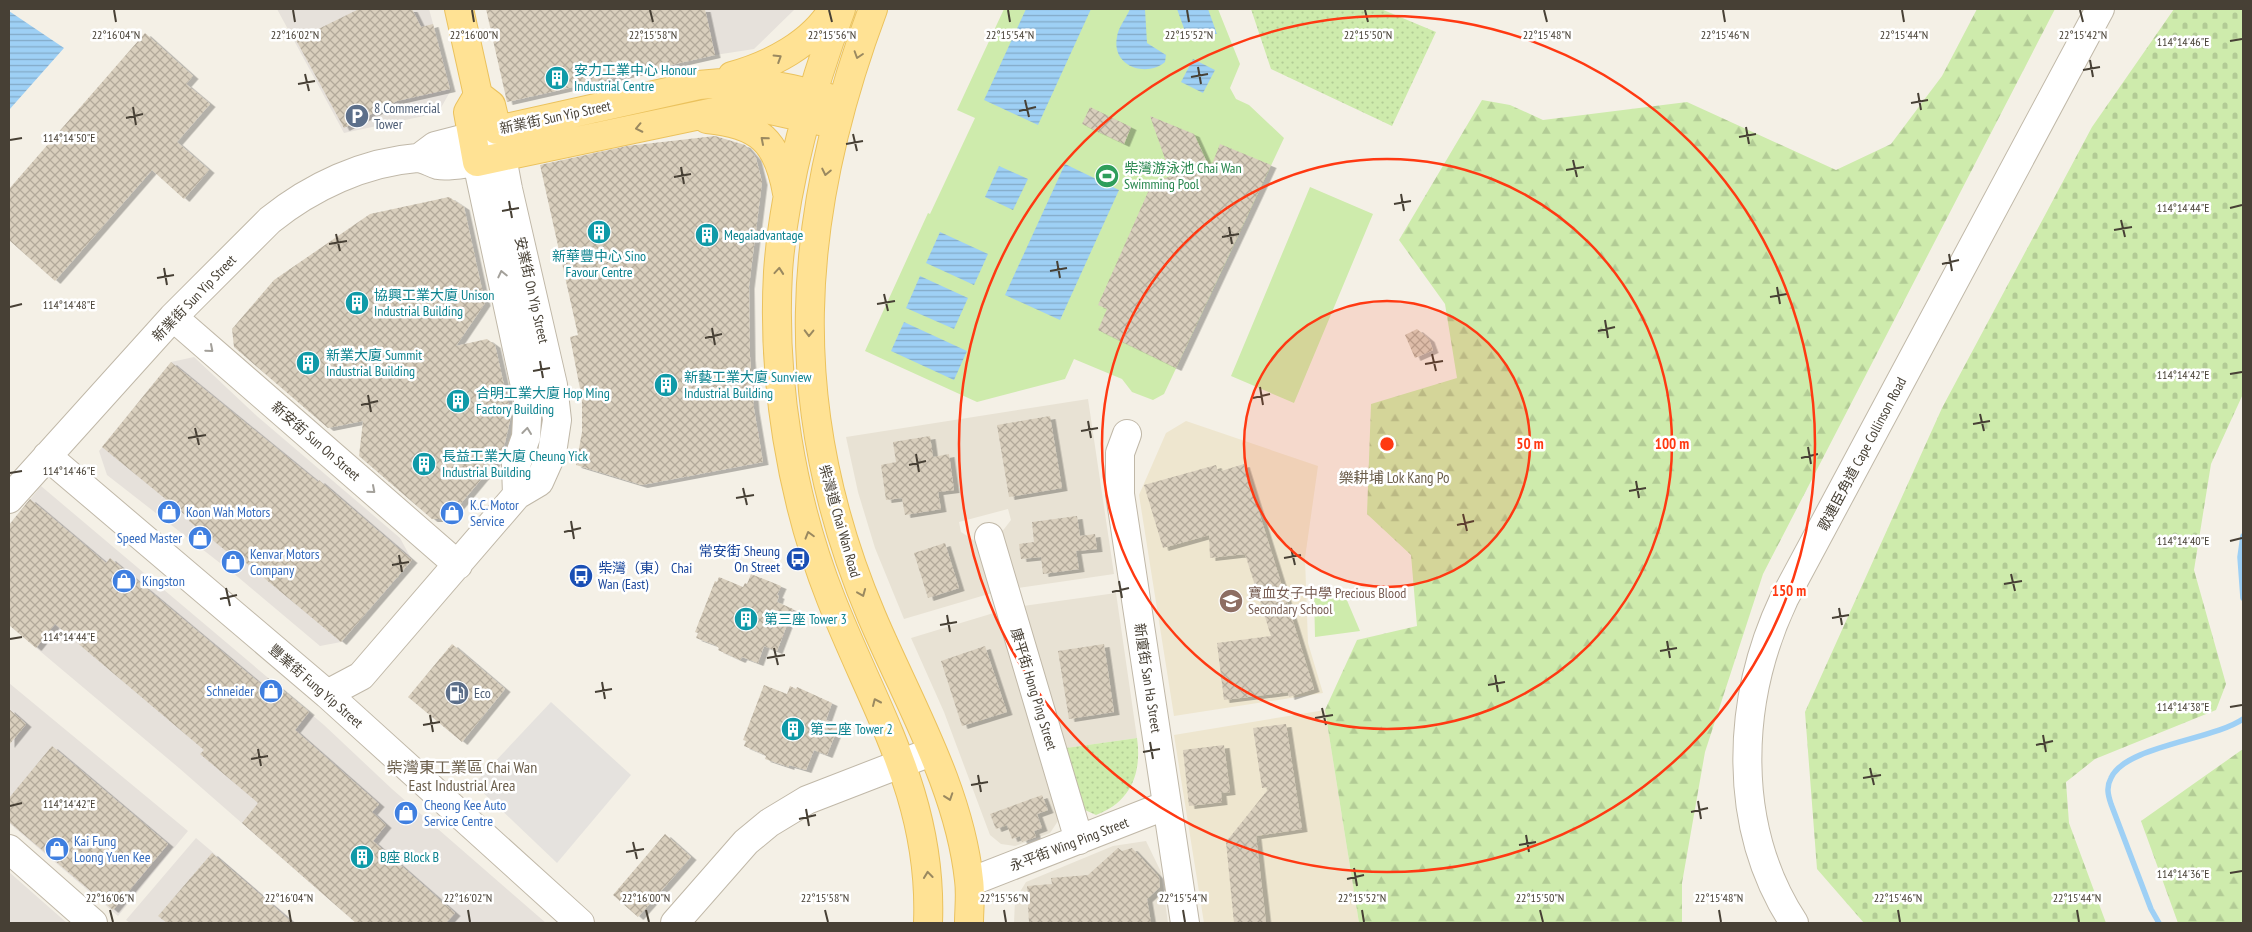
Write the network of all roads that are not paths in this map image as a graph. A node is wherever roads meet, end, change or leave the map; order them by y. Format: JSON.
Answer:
{"nodes":[{"id":1,"x":459,"y":9,"type":"edge"},
{"id":2,"x":833,"y":9,"type":"edge"},
{"id":3,"x":840,"y":9,"type":"edge"},
{"id":4,"x":873,"y":9,"type":"edge"},
{"id":5,"x":2100,"y":9,"type":"edge"},
{"id":6,"x":700,"y":85,"type":"junction"},
{"id":7,"x":810,"y":106,"type":"junction"},
{"id":8,"x":840,"y":113,"type":"junction"},
{"id":9,"x":687,"y":117,"type":"junction"},
{"id":10,"x":484,"y":133,"type":"junction"},
{"id":11,"x":420,"y":158,"type":"junction"},
{"id":12,"x":490,"y":160,"type":"junction"},
{"id":13,"x":788,"y":199,"type":"junction"},
{"id":14,"x":173,"y":317,"type":"junction"},
{"id":15,"x":1127,"y":434,"type":"dead end"},
{"id":16,"x":47,"y":456,"type":"junction"},
{"id":17,"x":9,"y":499,"type":"edge"},
{"id":18,"x":989,"y":537,"type":"dead end"},
{"id":19,"x":458,"y":565,"type":"junction"},
{"id":20,"x":361,"y":676,"type":"junction"},
{"id":21,"x":327,"y":694,"type":"junction"},
{"id":22,"x":352,"y":716,"type":"junction"},
{"id":23,"x":931,"y":752,"type":"junction"},
{"id":24,"x":902,"y":763,"type":"junction"},
{"id":25,"x":1167,"y":805,"type":"junction"},
{"id":26,"x":1079,"y":840,"type":"junction"},
{"id":27,"x":9,"y":849,"type":"edge"},
{"id":28,"x":969,"y":909,"type":"edge"},
{"id":29,"x":92,"y":923,"type":"edge"},
{"id":30,"x":580,"y":923,"type":"edge"},
{"id":31,"x":675,"y":923,"type":"edge"},
{"id":32,"x":928,"y":923,"type":"edge"},
{"id":33,"x":1185,"y":923,"type":"edge"},
{"id":34,"x":1794,"y":923,"type":"edge"}],
"edges":[{"from":1,"to":10,"type":"main road","name":"安業街 On Yip Street"},
{"from":6,"to":2,"type":"main road","one_way":true},
{"from":3,"to":7,"type":"main road"},
{"from":4,"to":8,"type":"main road","name":"柴灣道 Chai Wan Road","one_way":true},
{"from":5,"to":34,"type":"street","name":"歌連臣角道 Cape Collinson Road"},
{"from":6,"to":7,"type":"main road","name":"新業街 Sun Yip Street"},
{"from":6,"to":10,"type":"main road","name":"新業街 Sun Yip Street"},
{"from":7,"to":8,"type":"main road","name":"新業街 Sun Yip Street"},
{"from":7,"to":9,"type":"main road","name":"新業街 Sun Yip Street"},
{"from":7,"to":13,"type":"main road"},
{"from":8,"to":23,"type":"main road","name":"柴灣道 Chai Wan Road","one_way":true},
{"from":9,"to":12,"type":"main road","name":"新業街 Sun Yip Street","one_way":true},
{"from":13,"to":9,"type":"main road","one_way":true},
{"from":10,"to":11,"type":"street","name":"新業街 Sun Yip Street"},
{"from":10,"to":12,"type":"main road","name":"安業街 On Yip Street"},
{"from":11,"to":12,"type":"street","name":"新業街 Sun Yip Street"},
{"from":11,"to":14,"type":"street","name":"新業街 Sun Yip Street"},
{"from":12,"to":19,"type":"street","name":"安業街 On Yip Street"},
{"from":24,"to":13,"type":"main road","one_way":true},
{"from":14,"to":16,"type":"street","name":"新業街 Sun Yip Street"},
{"from":14,"to":19,"type":"street","name":"新安街 Sun On Street","one_way":true},
{"from":15,"to":25,"type":"street","name":"新廈街 San Ha Street"},
{"from":16,"to":17,"type":"street","name":"新業街 Sun Yip Street"},
{"from":16,"to":21,"type":"street","name":"豐業街 Fung Yip Street"},
{"from":18,"to":26,"type":"street","name":"康平街 Hong Ping Street"},
{"from":19,"to":20,"type":"street","name":"安業街 On Yip Street"},
{"from":20,"to":21,"type":"street","name":"安業街 On Yip Street"},
{"from":20,"to":22,"type":"street","name":"安業街 On Yip Street"},
{"from":21,"to":22,"type":"street","name":"豐業街 Fung Yip Street"},
{"from":22,"to":30,"type":"street","name":"豐業街 Fung Yip Street"},
{"from":23,"to":24,"type":"street"},
{"from":23,"to":28,"type":"main road","name":"柴灣道 Chai Wan Road","one_way":true},
{"from":24,"to":31,"type":"street"},
{"from":32,"to":24,"type":"main road","one_way":true},
{"from":25,"to":26,"type":"street","name":"永平街 Wing Ping Street"},
{"from":25,"to":33,"type":"street","name":"新廈街 San Ha Street"},
{"from":26,"to":28,"type":"street","name":"永平街 Wing Ping Street"},
{"from":27,"to":29,"type":"street"}]}
